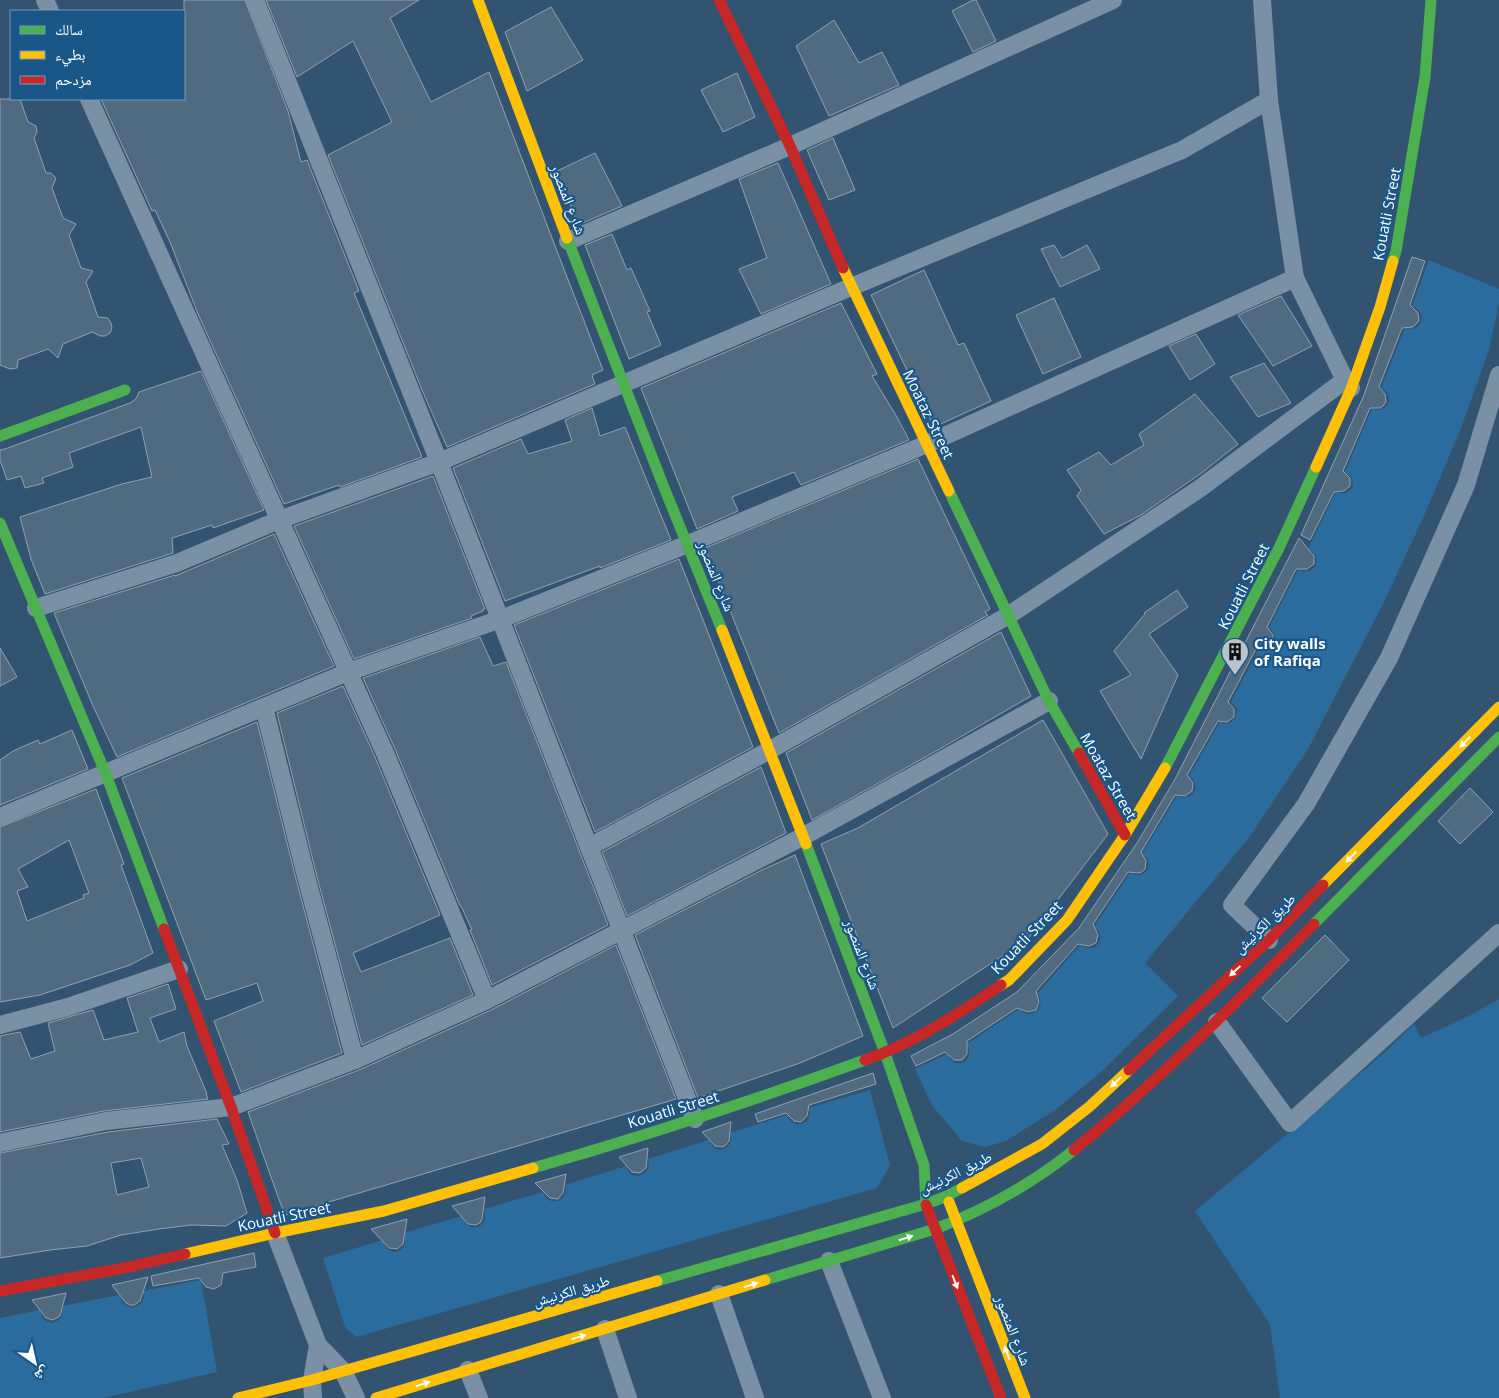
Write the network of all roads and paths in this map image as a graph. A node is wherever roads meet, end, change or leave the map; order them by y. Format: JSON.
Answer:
{"nodes":[{"id":1,"x":255,"y":0,"type":"edge"},
{"id":2,"x":478,"y":0,"type":"edge"},
{"id":3,"x":720,"y":0,"type":"edge"},
{"id":4,"x":1113,"y":0,"type":"edge"},
{"id":5,"x":1262,"y":0,"type":"edge"},
{"id":6,"x":1431,"y":0,"type":"edge"},
{"id":7,"x":89,"y":100,"type":"edge"},
{"id":8,"x":1269,"y":100,"type":"junction"},
{"id":9,"x":790,"y":146,"type":"junction"},
{"id":10,"x":568,"y":241,"type":"junction"},
{"id":11,"x":1295,"y":278,"type":"junction"},
{"id":12,"x":851,"y":287,"type":"junction"},
{"id":13,"x":1499,"y":375,"type":"edge"},
{"id":14,"x":624,"y":383,"type":"junction"},
{"id":15,"x":1348,"y":384,"type":"junction"},
{"id":16,"x":125,"y":390,"type":"dead end"},
{"id":17,"x":0,"y":436,"type":"edge"},
{"id":18,"x":927,"y":444,"type":"junction"},
{"id":19,"x":439,"y":462,"type":"junction"},
{"id":20,"x":279,"y":520,"type":"junction"},
{"id":21,"x":0,"y":523,"type":"edge"},
{"id":22,"x":688,"y":544,"type":"junction"},
{"id":23,"x":5,"y":548,"type":"edge"},
{"id":24,"x":36,"y":608,"type":"junction"},
{"id":25,"x":1009,"y":615,"type":"junction"},
{"id":26,"x":500,"y":619,"type":"junction"},
{"id":27,"x":348,"y":672,"type":"junction"},
{"id":28,"x":1049,"y":701,"type":"junction"},
{"id":29,"x":264,"y":707,"type":"junction"},
{"id":30,"x":1499,"y":707,"type":"edge"},
{"id":31,"x":1499,"y":737,"type":"edge"},
{"id":32,"x":770,"y":750,"type":"junction"},
{"id":33,"x":105,"y":772,"type":"junction"},
{"id":34,"x":0,"y":817,"type":"edge"},
{"id":35,"x":1125,"y":835,"type":"junction"},
{"id":36,"x":802,"y":837,"type":"junction"},
{"id":37,"x":589,"y":847,"type":"junction"},
{"id":38,"x":622,"y":930,"type":"junction"},
{"id":39,"x":1499,"y":932,"type":"edge"},
{"id":40,"x":1269,"y":940,"type":"junction"},
{"id":41,"x":179,"y":969,"type":"junction"},
{"id":42,"x":487,"y":1000,"type":"junction"},
{"id":43,"x":1217,"y":1022,"type":"junction"},
{"id":44,"x":0,"y":1024,"type":"edge"},
{"id":45,"x":885,"y":1053,"type":"junction"},
{"id":46,"x":355,"y":1060,"type":"junction"},
{"id":47,"x":231,"y":1107,"type":"junction"},
{"id":48,"x":695,"y":1119,"type":"junction"},
{"id":49,"x":0,"y":1143,"type":"edge"},
{"id":50,"x":924,"y":1165,"type":"junction"},
{"id":51,"x":941,"y":1188,"type":"junction"},
{"id":52,"x":926,"y":1204,"type":"junction"},
{"id":53,"x":956,"y":1221,"type":"junction"},
{"id":54,"x":935,"y":1229,"type":"junction"},
{"id":55,"x":275,"y":1233,"type":"junction"},
{"id":56,"x":829,"y":1261,"type":"junction"},
{"id":57,"x":0,"y":1291,"type":"edge"},
{"id":58,"x":719,"y":1294,"type":"junction"},
{"id":59,"x":605,"y":1329,"type":"junction"},
{"id":60,"x":318,"y":1345,"type":"junction"},
{"id":61,"x":468,"y":1370,"type":"junction"},
{"id":62,"x":343,"y":1371,"type":"junction"},
{"id":63,"x":312,"y":1380,"type":"junction"},
{"id":64,"x":238,"y":1398,"type":"edge"},
{"id":65,"x":314,"y":1398,"type":"edge"},
{"id":66,"x":356,"y":1398,"type":"edge"},
{"id":67,"x":376,"y":1398,"type":"edge"},
{"id":68,"x":479,"y":1398,"type":"edge"},
{"id":69,"x":628,"y":1398,"type":"edge"},
{"id":70,"x":755,"y":1398,"type":"edge"},
{"id":71,"x":882,"y":1398,"type":"edge"},
{"id":72,"x":1001,"y":1398,"type":"edge"},
{"id":73,"x":1025,"y":1398,"type":"edge"}],
"edges":[{"from":1,"to":19,"type":"street"},
{"from":2,"to":10,"type":"street","name":"شارع المنصور"},
{"from":3,"to":9,"type":"street","name":"Moataz Street"},
{"from":4,"to":9,"type":"street"},
{"from":5,"to":8,"type":"street"},
{"from":6,"to":15,"type":"street","name":"Kouatli Street"},
{"from":7,"to":20,"type":"street"},
{"from":8,"to":11,"type":"street"},
{"from":8,"to":12,"type":"street"},
{"from":9,"to":10,"type":"street"},
{"from":9,"to":12,"type":"street","name":"Moataz Street"},
{"from":10,"to":14,"type":"street","name":"شارع المنصور"},
{"from":11,"to":15,"type":"street"},
{"from":11,"to":18,"type":"street"},
{"from":12,"to":14,"type":"street"},
{"from":12,"to":18,"type":"street","name":"Moataz Street"},
{"from":13,"to":40,"type":"street"},
{"from":14,"to":19,"type":"street"},
{"from":14,"to":22,"type":"street","name":"شارع المنصور"},
{"from":15,"to":25,"type":"street"},
{"from":15,"to":35,"type":"street","name":"Kouatli Street"},
{"from":16,"to":17,"type":"street"},
{"from":18,"to":22,"type":"street"},
{"from":18,"to":25,"type":"street","name":"Moataz Street"},
{"from":19,"to":20,"type":"street"},
{"from":19,"to":26,"type":"street"},
{"from":20,"to":24,"type":"street"},
{"from":20,"to":27,"type":"street"},
{"from":21,"to":23,"type":"street"},
{"from":22,"to":26,"type":"street"},
{"from":22,"to":32,"type":"street","name":"شارع المنصور"},
{"from":23,"to":24,"type":"street"},
{"from":24,"to":33,"type":"street"},
{"from":25,"to":28,"type":"street","name":"Moataz Street"},
{"from":25,"to":32,"type":"street"},
{"from":26,"to":27,"type":"street"},
{"from":26,"to":37,"type":"street"},
{"from":27,"to":29,"type":"street"},
{"from":27,"to":42,"type":"street"},
{"from":28,"to":35,"type":"street","name":"Moataz Street"},
{"from":28,"to":36,"type":"street"},
{"from":29,"to":33,"type":"street"},
{"from":29,"to":46,"type":"street"},
{"from":30,"to":40,"type":"street","name":"طريق الكرنيش","one_way":true},
{"from":31,"to":43,"type":"street"},
{"from":32,"to":36,"type":"street","name":"شارع المنصور"},
{"from":32,"to":37,"type":"street"},
{"from":33,"to":34,"type":"street"},
{"from":33,"to":41,"type":"street"},
{"from":35,"to":45,"type":"street","name":"Kouatli Street"},
{"from":36,"to":38,"type":"street"},
{"from":36,"to":45,"type":"street","name":"شارع المنصور"},
{"from":37,"to":38,"type":"street"},
{"from":38,"to":42,"type":"street"},
{"from":38,"to":48,"type":"street"},
{"from":39,"to":43,"type":"street"},
{"from":40,"to":51,"type":"street","name":"طريق الكرنيش","one_way":true},
{"from":41,"to":44,"type":"street"},
{"from":41,"to":47,"type":"street"},
{"from":42,"to":46,"type":"street"},
{"from":43,"to":53,"type":"street"},
{"from":45,"to":48,"type":"street","name":"Kouatli Street"},
{"from":45,"to":50,"type":"street","name":"شارع المنصور"},
{"from":46,"to":47,"type":"street"},
{"from":47,"to":49,"type":"street"},
{"from":47,"to":55,"type":"street"},
{"from":48,"to":55,"type":"street","name":"Kouatli Street"},
{"from":50,"to":51,"type":"street","name":"شارع المنصور"},
{"from":50,"to":52,"type":"street","name":"شارع المنصور"},
{"from":51,"to":52,"type":"street","name":"طريق الكرنيش"},
{"from":51,"to":53,"type":"street","name":"شارع المنصور"},
{"from":52,"to":54,"type":"street","name":"شارع المنصور"},
{"from":52,"to":62,"type":"street","name":"طريق الكرنيش"},
{"from":53,"to":54,"type":"street"},
{"from":73,"to":53,"type":"street","name":"شارع المنصور","one_way":true},
{"from":56,"to":54,"type":"street","one_way":true},
{"from":54,"to":72,"type":"street","name":"شارع المنصور","one_way":true},
{"from":55,"to":57,"type":"street","name":"Kouatli Street"},
{"from":55,"to":60,"type":"street"},
{"from":58,"to":56,"type":"street","one_way":true},
{"from":56,"to":71,"type":"street"},
{"from":58,"to":59,"type":"street"},
{"from":58,"to":70,"type":"street"},
{"from":61,"to":59,"type":"street","one_way":true},
{"from":59,"to":69,"type":"street"},
{"from":60,"to":62,"type":"street"},
{"from":60,"to":63,"type":"street"},
{"from":67,"to":61,"type":"street","one_way":true},
{"from":61,"to":68,"type":"street"},
{"from":62,"to":63,"type":"street","name":"طريق الكرنيش"},
{"from":62,"to":66,"type":"street"},
{"from":63,"to":64,"type":"street","name":"طريق الكرنيش"},
{"from":63,"to":65,"type":"street"}]}
